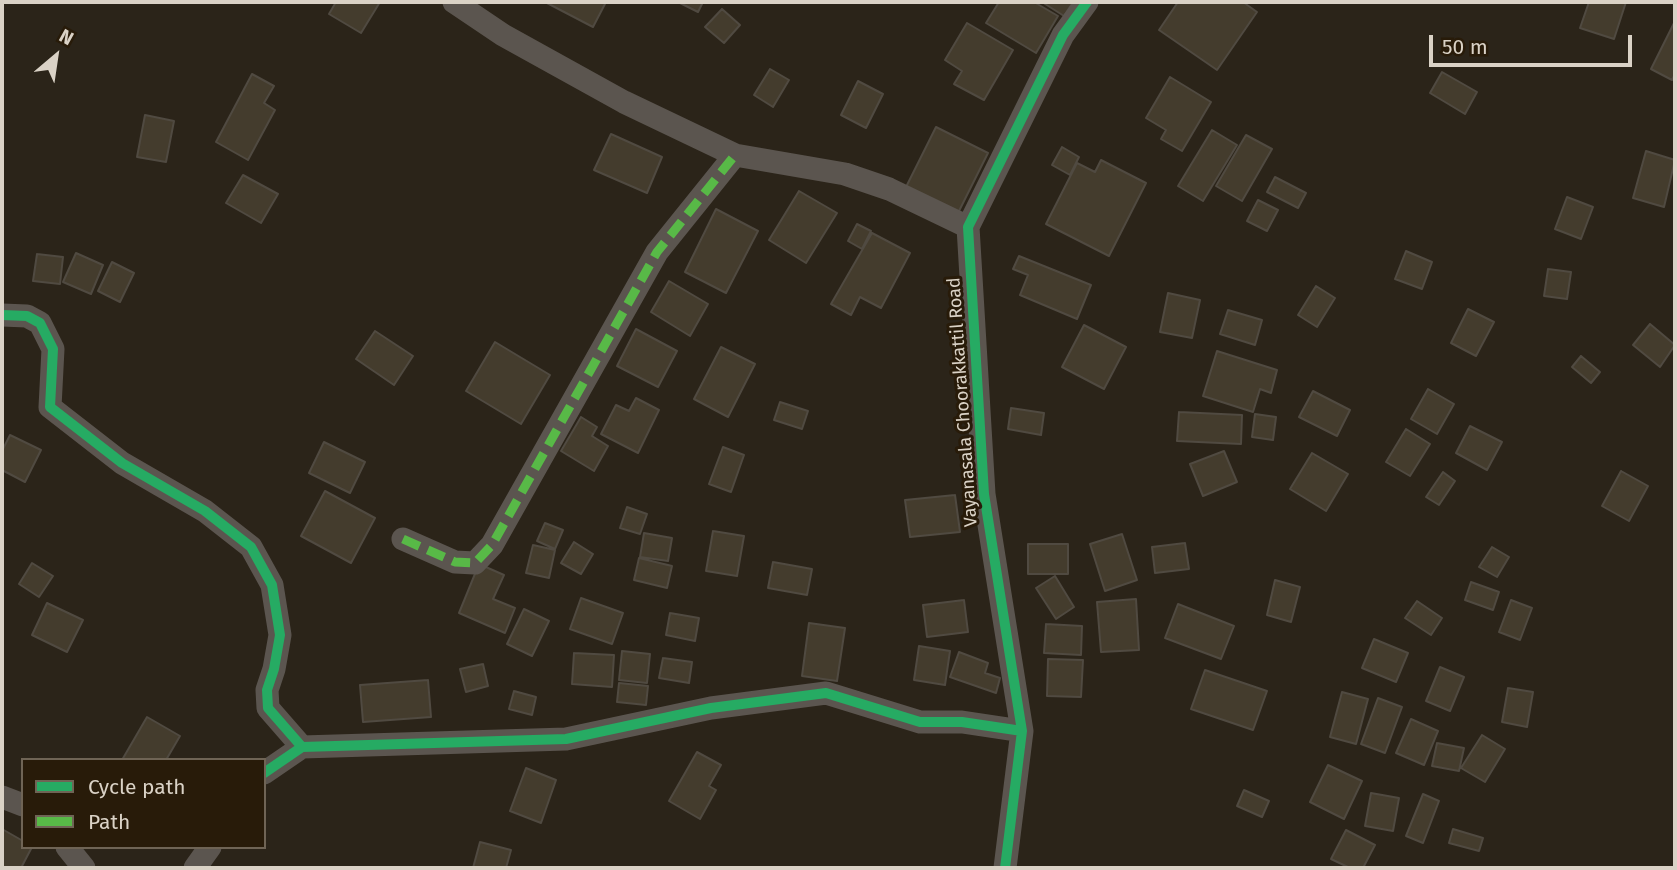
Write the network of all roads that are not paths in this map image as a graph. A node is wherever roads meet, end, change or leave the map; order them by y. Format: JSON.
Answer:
{"nodes":[{"id":1,"x":454,"y":2,"type":"edge"},
{"id":2,"x":1087,"y":2,"type":"edge"},
{"id":3,"x":735,"y":155,"type":"junction"},
{"id":4,"x":968,"y":227,"type":"junction"},
{"id":5,"x":2,"y":315,"type":"edge"},
{"id":6,"x":403,"y":539,"type":"dead end"},
{"id":7,"x":1022,"y":731,"type":"junction"},
{"id":8,"x":302,"y":747,"type":"junction"},
{"id":9,"x":266,"y":772,"type":"edge"},
{"id":10,"x":2,"y":797,"type":"edge"},
{"id":11,"x":21,"y":803,"type":"edge"},
{"id":12,"x":69,"y":849,"type":"edge"},
{"id":13,"x":209,"y":849,"type":"edge"},
{"id":14,"x":84,"y":868,"type":"edge"},
{"id":15,"x":195,"y":868,"type":"edge"},
{"id":16,"x":1005,"y":868,"type":"edge"}],
"edges":[{"from":1,"to":3,"type":"street"},
{"from":2,"to":4,"type":"street","name":"Vayanasala Choorakkattil Road"},
{"from":3,"to":4,"type":"street"},
{"from":3,"to":6,"type":"street"},
{"from":4,"to":7,"type":"street","name":"Vayanasala Choorakkattil Road"},
{"from":5,"to":8,"type":"street"},
{"from":7,"to":8,"type":"street"},
{"from":7,"to":16,"type":"street","name":"Vayanasala Choorakkattil Road"},
{"from":8,"to":9,"type":"street"},
{"from":10,"to":11,"type":"street"},
{"from":12,"to":14,"type":"street"},
{"from":13,"to":15,"type":"street"}]}
